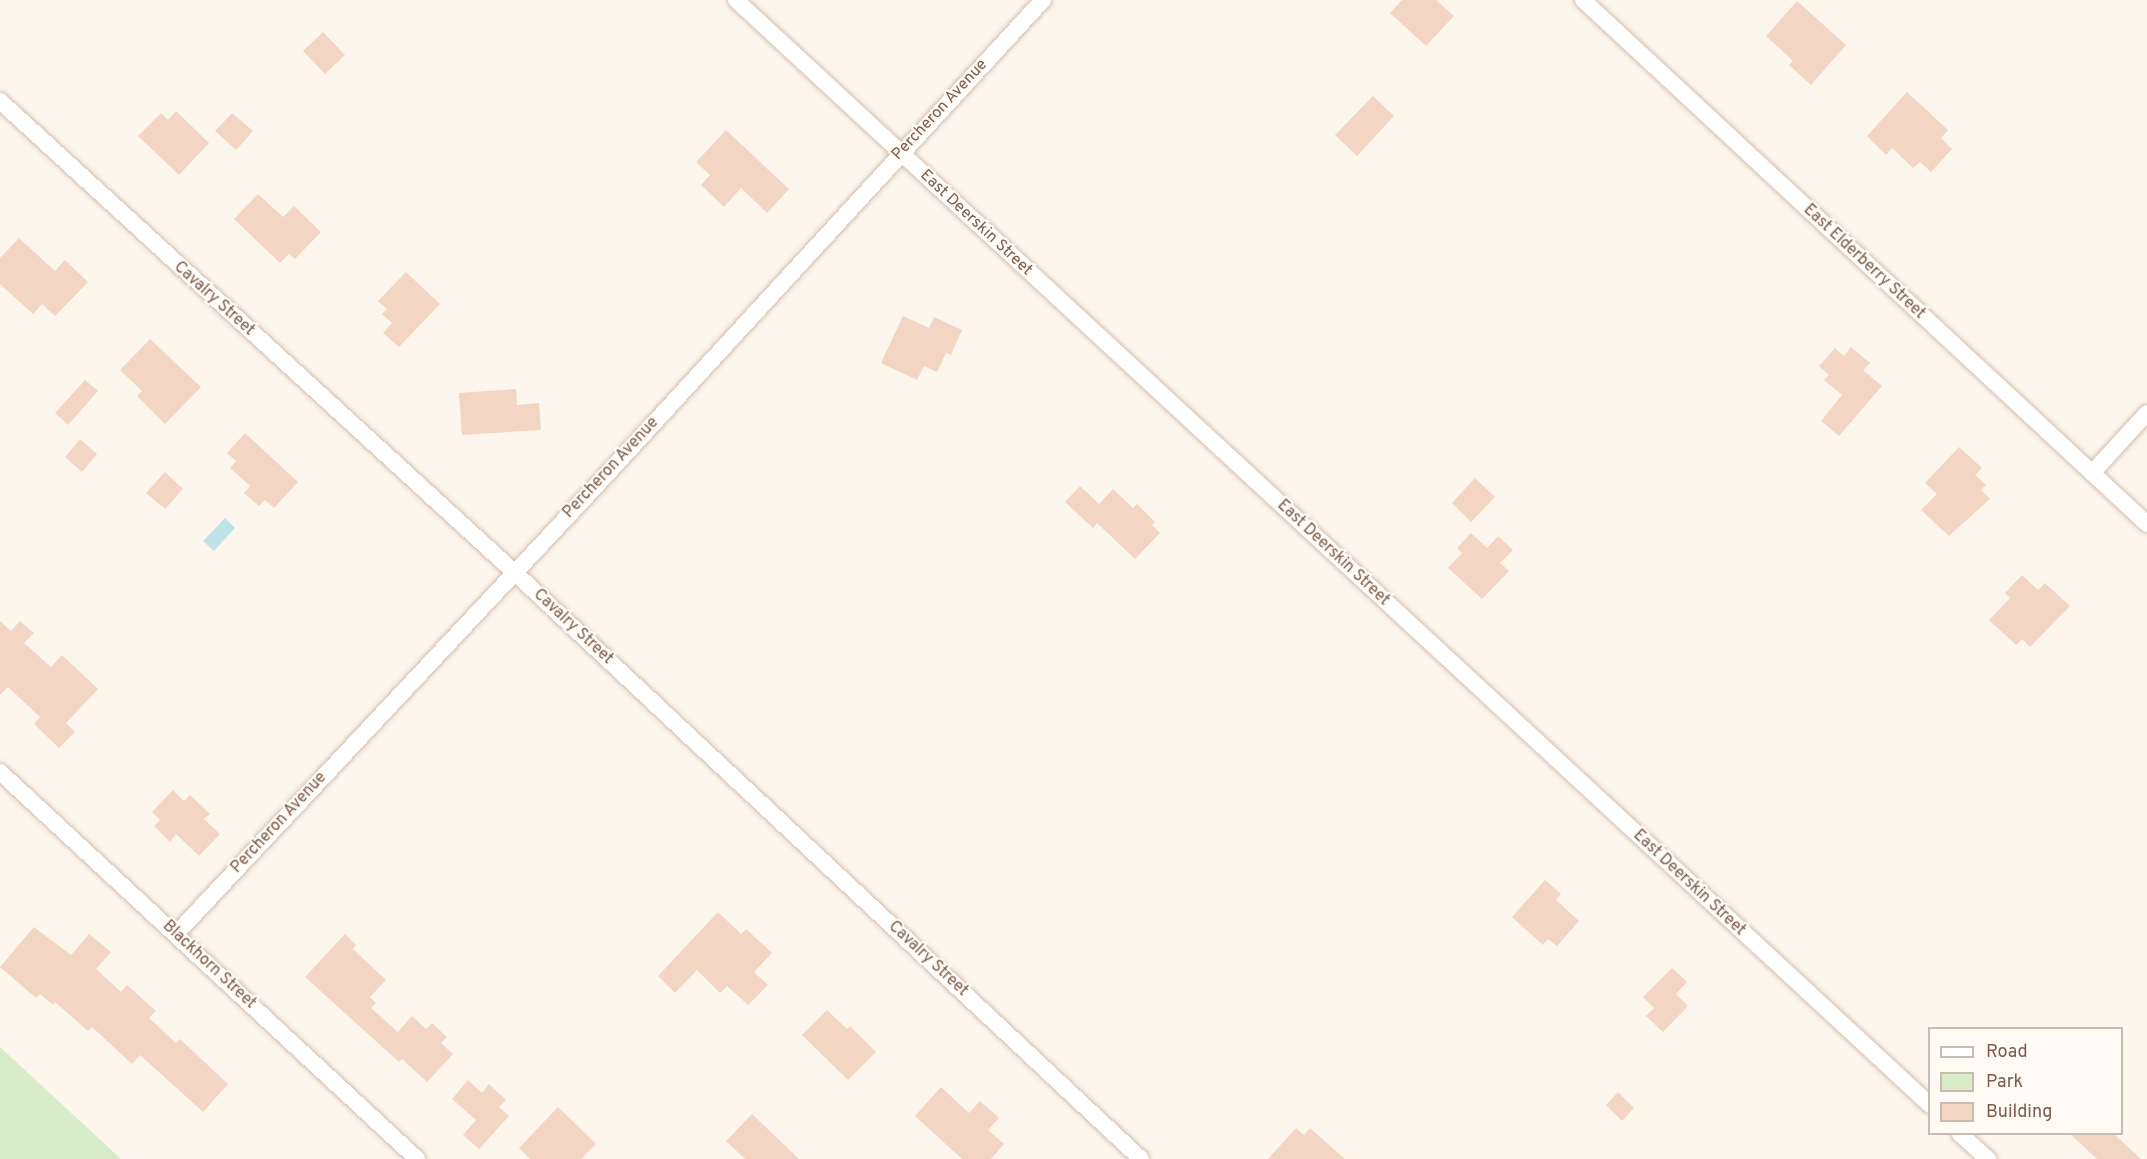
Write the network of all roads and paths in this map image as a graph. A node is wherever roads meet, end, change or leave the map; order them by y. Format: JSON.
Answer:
{"nodes":[{"id":1,"x":736,"y":0,"type":"edge"},
{"id":2,"x":1043,"y":0,"type":"edge"},
{"id":3,"x":1582,"y":0,"type":"edge"},
{"id":4,"x":0,"y":100,"type":"edge"},
{"id":5,"x":900,"y":152,"type":"junction"},
{"id":6,"x":2147,"y":413,"type":"edge"},
{"id":7,"x":2092,"y":473,"type":"junction"},
{"id":8,"x":2147,"y":524,"type":"edge"},
{"id":9,"x":513,"y":571,"type":"junction"},
{"id":10,"x":0,"y":772,"type":"edge"},
{"id":11,"x":176,"y":934,"type":"junction"},
{"id":12,"x":1928,"y":1104,"type":"edge"},
{"id":13,"x":1961,"y":1135,"type":"edge"},
{"id":14,"x":417,"y":1159,"type":"edge"},
{"id":15,"x":1141,"y":1159,"type":"edge"},
{"id":16,"x":1988,"y":1159,"type":"edge"}],
"edges":[{"from":1,"to":5,"type":"street","name":"East Deerskin Street"},
{"from":2,"to":5,"type":"street","name":"Percheron Avenue"},
{"from":3,"to":7,"type":"street","name":"East Elderberry Street"},
{"from":4,"to":9,"type":"street","name":"Cavalry Street"},
{"from":5,"to":9,"type":"street","name":"Percheron Avenue"},
{"from":5,"to":12,"type":"street","name":"East Deerskin Street"},
{"from":6,"to":7,"type":"street"},
{"from":7,"to":8,"type":"street","name":"East Elderberry Street"},
{"from":9,"to":11,"type":"street","name":"Percheron Avenue"},
{"from":9,"to":15,"type":"street","name":"Cavalry Street"},
{"from":10,"to":11,"type":"street","name":"Blackhorn Street"},
{"from":11,"to":14,"type":"street","name":"Blackhorn Street"},
{"from":13,"to":16,"type":"street"}]}
